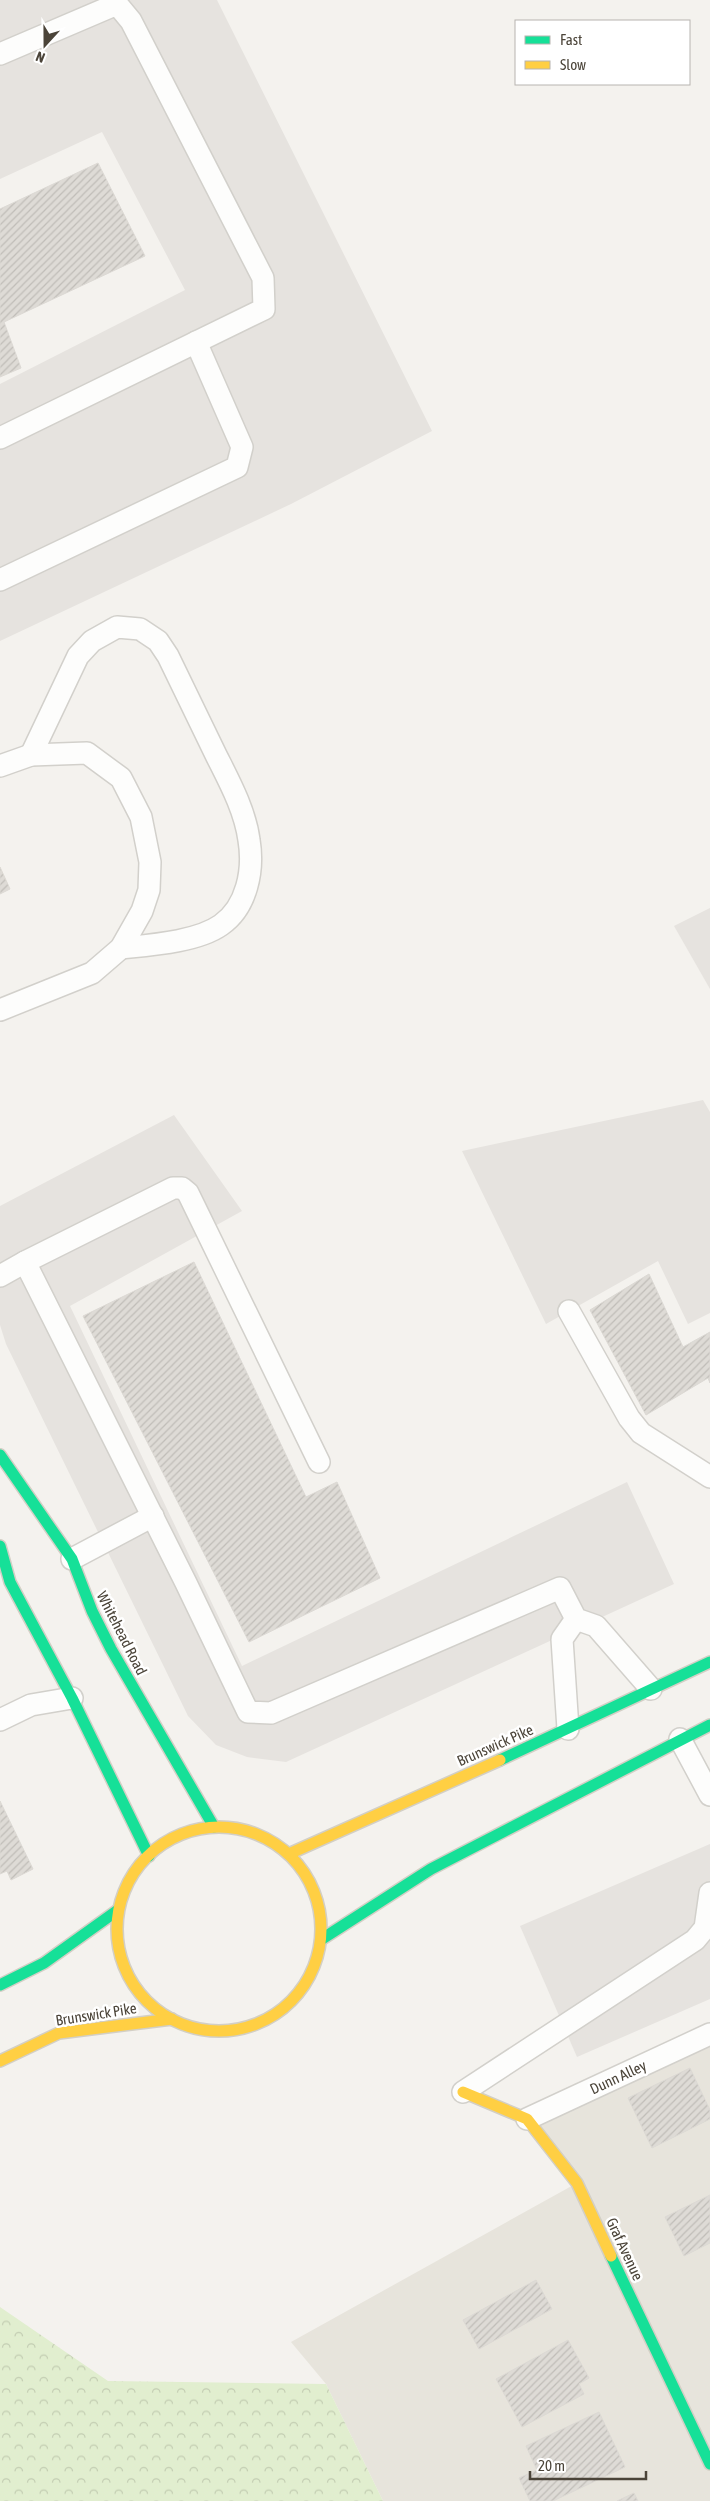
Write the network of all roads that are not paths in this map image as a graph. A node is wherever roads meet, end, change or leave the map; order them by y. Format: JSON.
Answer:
{"nodes":[{"id":1,"x":116,"y":2,"type":"edge"},
{"id":2,"x":0,"y":54,"type":"edge"},
{"id":3,"x":196,"y":342,"type":"junction"},
{"id":4,"x":0,"y":438,"type":"edge"},
{"id":5,"x":0,"y":580,"type":"edge"},
{"id":6,"x":31,"y":755,"type":"junction"},
{"id":7,"x":0,"y":766,"type":"edge"},
{"id":8,"x":121,"y":948,"type":"junction"},
{"id":9,"x":0,"y":1010,"type":"edge"},
{"id":10,"x":25,"y":1262,"type":"junction"},
{"id":11,"x":0,"y":1276,"type":"edge"},
{"id":12,"x":569,"y":1311,"type":"dead end"},
{"id":13,"x":0,"y":1455,"type":"edge"},
{"id":14,"x":319,"y":1462,"type":"dead end"},
{"id":15,"x":710,"y":1477,"type":"edge"},
{"id":16,"x":153,"y":1516,"type":"junction"},
{"id":17,"x":0,"y":1546,"type":"edge"},
{"id":18,"x":72,"y":1559,"type":"junction"},
{"id":19,"x":576,"y":1619,"type":"junction"},
{"id":20,"x":710,"y":1662,"type":"edge"},
{"id":21,"x":651,"y":1689,"type":"junction"},
{"id":22,"x":72,"y":1698,"type":"junction"},
{"id":23,"x":0,"y":1720,"type":"edge"},
{"id":24,"x":710,"y":1725,"type":"edge"},
{"id":25,"x":568,"y":1729,"type":"junction"},
{"id":26,"x":680,"y":1739,"type":"junction"},
{"id":27,"x":710,"y":1795,"type":"edge"},
{"id":28,"x":214,"y":1827,"type":"junction"},
{"id":29,"x":290,"y":1853,"type":"junction"},
{"id":30,"x":149,"y":1856,"type":"junction"},
{"id":31,"x":710,"y":1893,"type":"edge"},
{"id":32,"x":118,"y":1910,"type":"junction"},
{"id":33,"x":322,"y":1939,"type":"junction"},
{"id":34,"x":0,"y":1985,"type":"edge"},
{"id":35,"x":172,"y":2019,"type":"junction"},
{"id":36,"x":710,"y":2034,"type":"edge"},
{"id":37,"x":0,"y":2061,"type":"edge"},
{"id":38,"x":463,"y":2092,"type":"joint"},
{"id":39,"x":527,"y":2119,"type":"junction"},
{"id":40,"x":710,"y":2464,"type":"edge"}],
"edges":[{"from":1,"to":2,"type":"lane"},
{"from":1,"to":3,"type":"lane"},
{"from":3,"to":4,"type":"lane"},
{"from":3,"to":5,"type":"lane"},
{"from":6,"to":7,"type":"lane"},
{"from":6,"to":8,"type":"lane"},
{"from":6,"to":8,"type":"lane"},
{"from":8,"to":9,"type":"lane"},
{"from":10,"to":11,"type":"lane"},
{"from":10,"to":14,"type":"lane"},
{"from":10,"to":16,"type":"lane"},
{"from":12,"to":15,"type":"lane"},
{"from":13,"to":18,"type":"main road","name":"Whitehead Road"},
{"from":16,"to":18,"type":"lane"},
{"from":16,"to":19,"type":"lane"},
{"from":17,"to":22,"type":"main road"},
{"from":18,"to":28,"type":"main road","name":"Whitehead Road"},
{"from":19,"to":21,"type":"lane"},
{"from":19,"to":25,"type":"lane"},
{"from":20,"to":21,"type":"main road","name":"Brunswick Pike"},
{"from":21,"to":25,"type":"main road","name":"Brunswick Pike"},
{"from":22,"to":23,"type":"lane"},
{"from":22,"to":30,"type":"main road"},
{"from":24,"to":26,"type":"main road"},
{"from":25,"to":29,"type":"main road","name":"Brunswick Pike"},
{"from":26,"to":27,"type":"lane"},
{"from":26,"to":33,"type":"main road"},
{"from":28,"to":29,"type":"main road"},
{"from":28,"to":30,"type":"main road"},
{"from":29,"to":33,"type":"main road"},
{"from":30,"to":32,"type":"main road"},
{"from":31,"to":38,"type":"lane"},
{"from":32,"to":34,"type":"main road"},
{"from":32,"to":35,"type":"main road"},
{"from":33,"to":35,"type":"main road"},
{"from":35,"to":37,"type":"main road","name":"Brunswick Pike"},
{"from":36,"to":39,"type":"lane","name":"Dunn Alley"},
{"from":38,"to":39,"type":"main road","name":"Graf Avenue"},
{"from":39,"to":40,"type":"main road","name":"Graf Avenue"}]}
